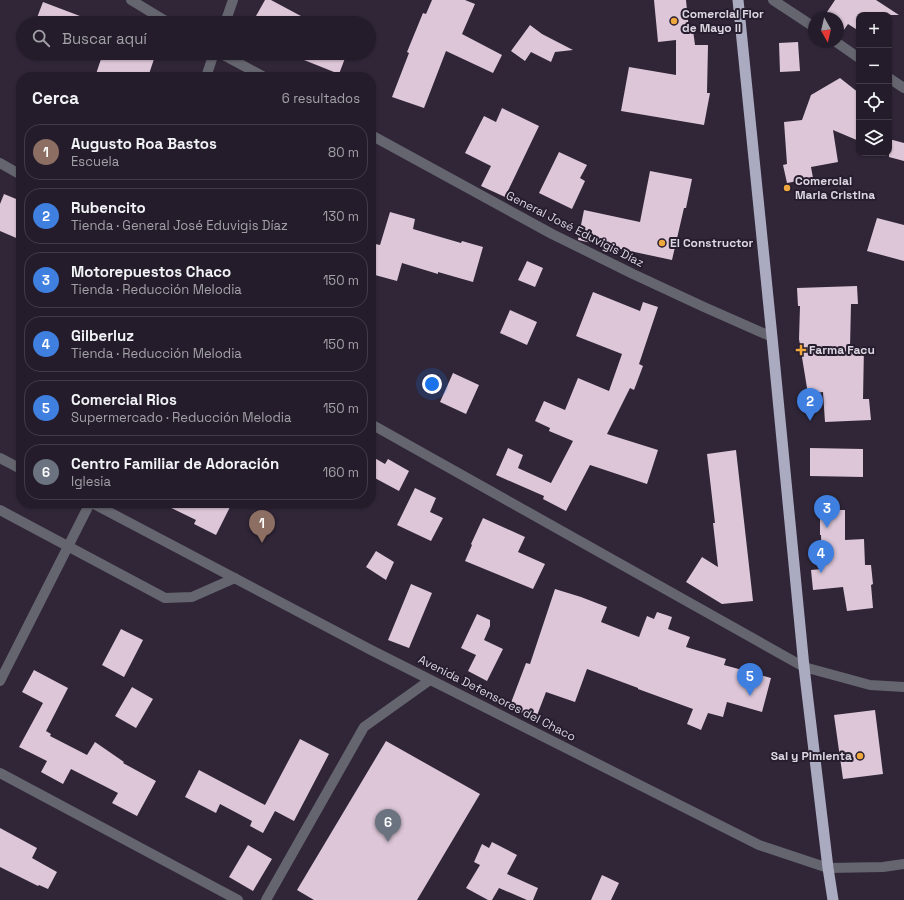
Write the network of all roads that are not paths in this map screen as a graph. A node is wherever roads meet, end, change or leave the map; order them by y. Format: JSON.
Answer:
{"nodes":[{"id":1,"x":131,"y":0,"type":"edge"},
{"id":2,"x":233,"y":0,"type":"edge"},
{"id":3,"x":738,"y":0,"type":"edge"},
{"id":4,"x":773,"y":0,"type":"edge"},
{"id":5,"x":157,"y":16,"type":"edge"},
{"id":6,"x":227,"y":16,"type":"edge"},
{"id":7,"x":808,"y":24,"type":"edge"},
{"id":8,"x":844,"y":48,"type":"edge"},
{"id":9,"x":856,"y":56,"type":"edge"},
{"id":10,"x":212,"y":60,"type":"edge"},
{"id":11,"x":233,"y":60,"type":"edge"},
{"id":12,"x":208,"y":72,"type":"edge"},
{"id":13,"x":255,"y":72,"type":"edge"},
{"id":14,"x":892,"y":80,"type":"edge"},
{"id":15,"x":904,"y":88,"type":"edge"},
{"id":16,"x":376,"y":138,"type":"edge"},
{"id":17,"x":0,"y":163,"type":"edge"},
{"id":18,"x":16,"y":172,"type":"edge"},
{"id":19,"x":772,"y":337,"type":"junction"},
{"id":20,"x":376,"y":427,"type":"edge"},
{"id":21,"x":0,"y":458,"type":"edge"},
{"id":22,"x":16,"y":466,"type":"edge"},
{"id":23,"x":88,"y":508,"type":"edge"},
{"id":24,"x":101,"y":508,"type":"edge"},
{"id":25,"x":0,"y":510,"type":"edge"},
{"id":26,"x":68,"y":546,"type":"junction"},
{"id":27,"x":235,"y":578,"type":"junction"},
{"id":28,"x":804,"y":667,"type":"junction"},
{"id":29,"x":0,"y":680,"type":"edge"},
{"id":30,"x":430,"y":680,"type":"junction"},
{"id":31,"x":904,"y":687,"type":"edge"},
{"id":32,"x":0,"y":773,"type":"edge"},
{"id":33,"x":904,"y":864,"type":"edge"},
{"id":34,"x":828,"y":868,"type":"junction"},
{"id":35,"x":238,"y":900,"type":"edge"},
{"id":36,"x":266,"y":900,"type":"edge"},
{"id":37,"x":833,"y":900,"type":"edge"}],
"edges":[{"from":1,"to":5,"type":"street"},
{"from":2,"to":6,"type":"street"},
{"from":3,"to":19,"type":"highway"},
{"from":4,"to":7,"type":"street"},
{"from":8,"to":9,"type":"street"},
{"from":10,"to":12,"type":"street"},
{"from":11,"to":13,"type":"street"},
{"from":14,"to":15,"type":"street"},
{"from":16,"to":19,"type":"street","name":"General José Eduvigis Díaz"},
{"from":17,"to":18,"type":"street"},
{"from":19,"to":28,"type":"highway"},
{"from":20,"to":28,"type":"street"},
{"from":21,"to":22,"type":"street"},
{"from":23,"to":26,"type":"street"},
{"from":24,"to":27,"type":"street","name":"Avenida Defensores del Chaco"},
{"from":25,"to":26,"type":"street"},
{"from":26,"to":27,"type":"street"},
{"from":26,"to":29,"type":"street"},
{"from":27,"to":30,"type":"street","name":"Avenida Defensores del Chaco"},
{"from":28,"to":31,"type":"street"},
{"from":28,"to":34,"type":"highway"},
{"from":30,"to":34,"type":"street","name":"Avenida Defensores del Chaco"},
{"from":30,"to":36,"type":"street"},
{"from":32,"to":35,"type":"street"},
{"from":33,"to":34,"type":"street","name":"Avenida Defensores del Chaco"},
{"from":34,"to":37,"type":"highway"}]}
